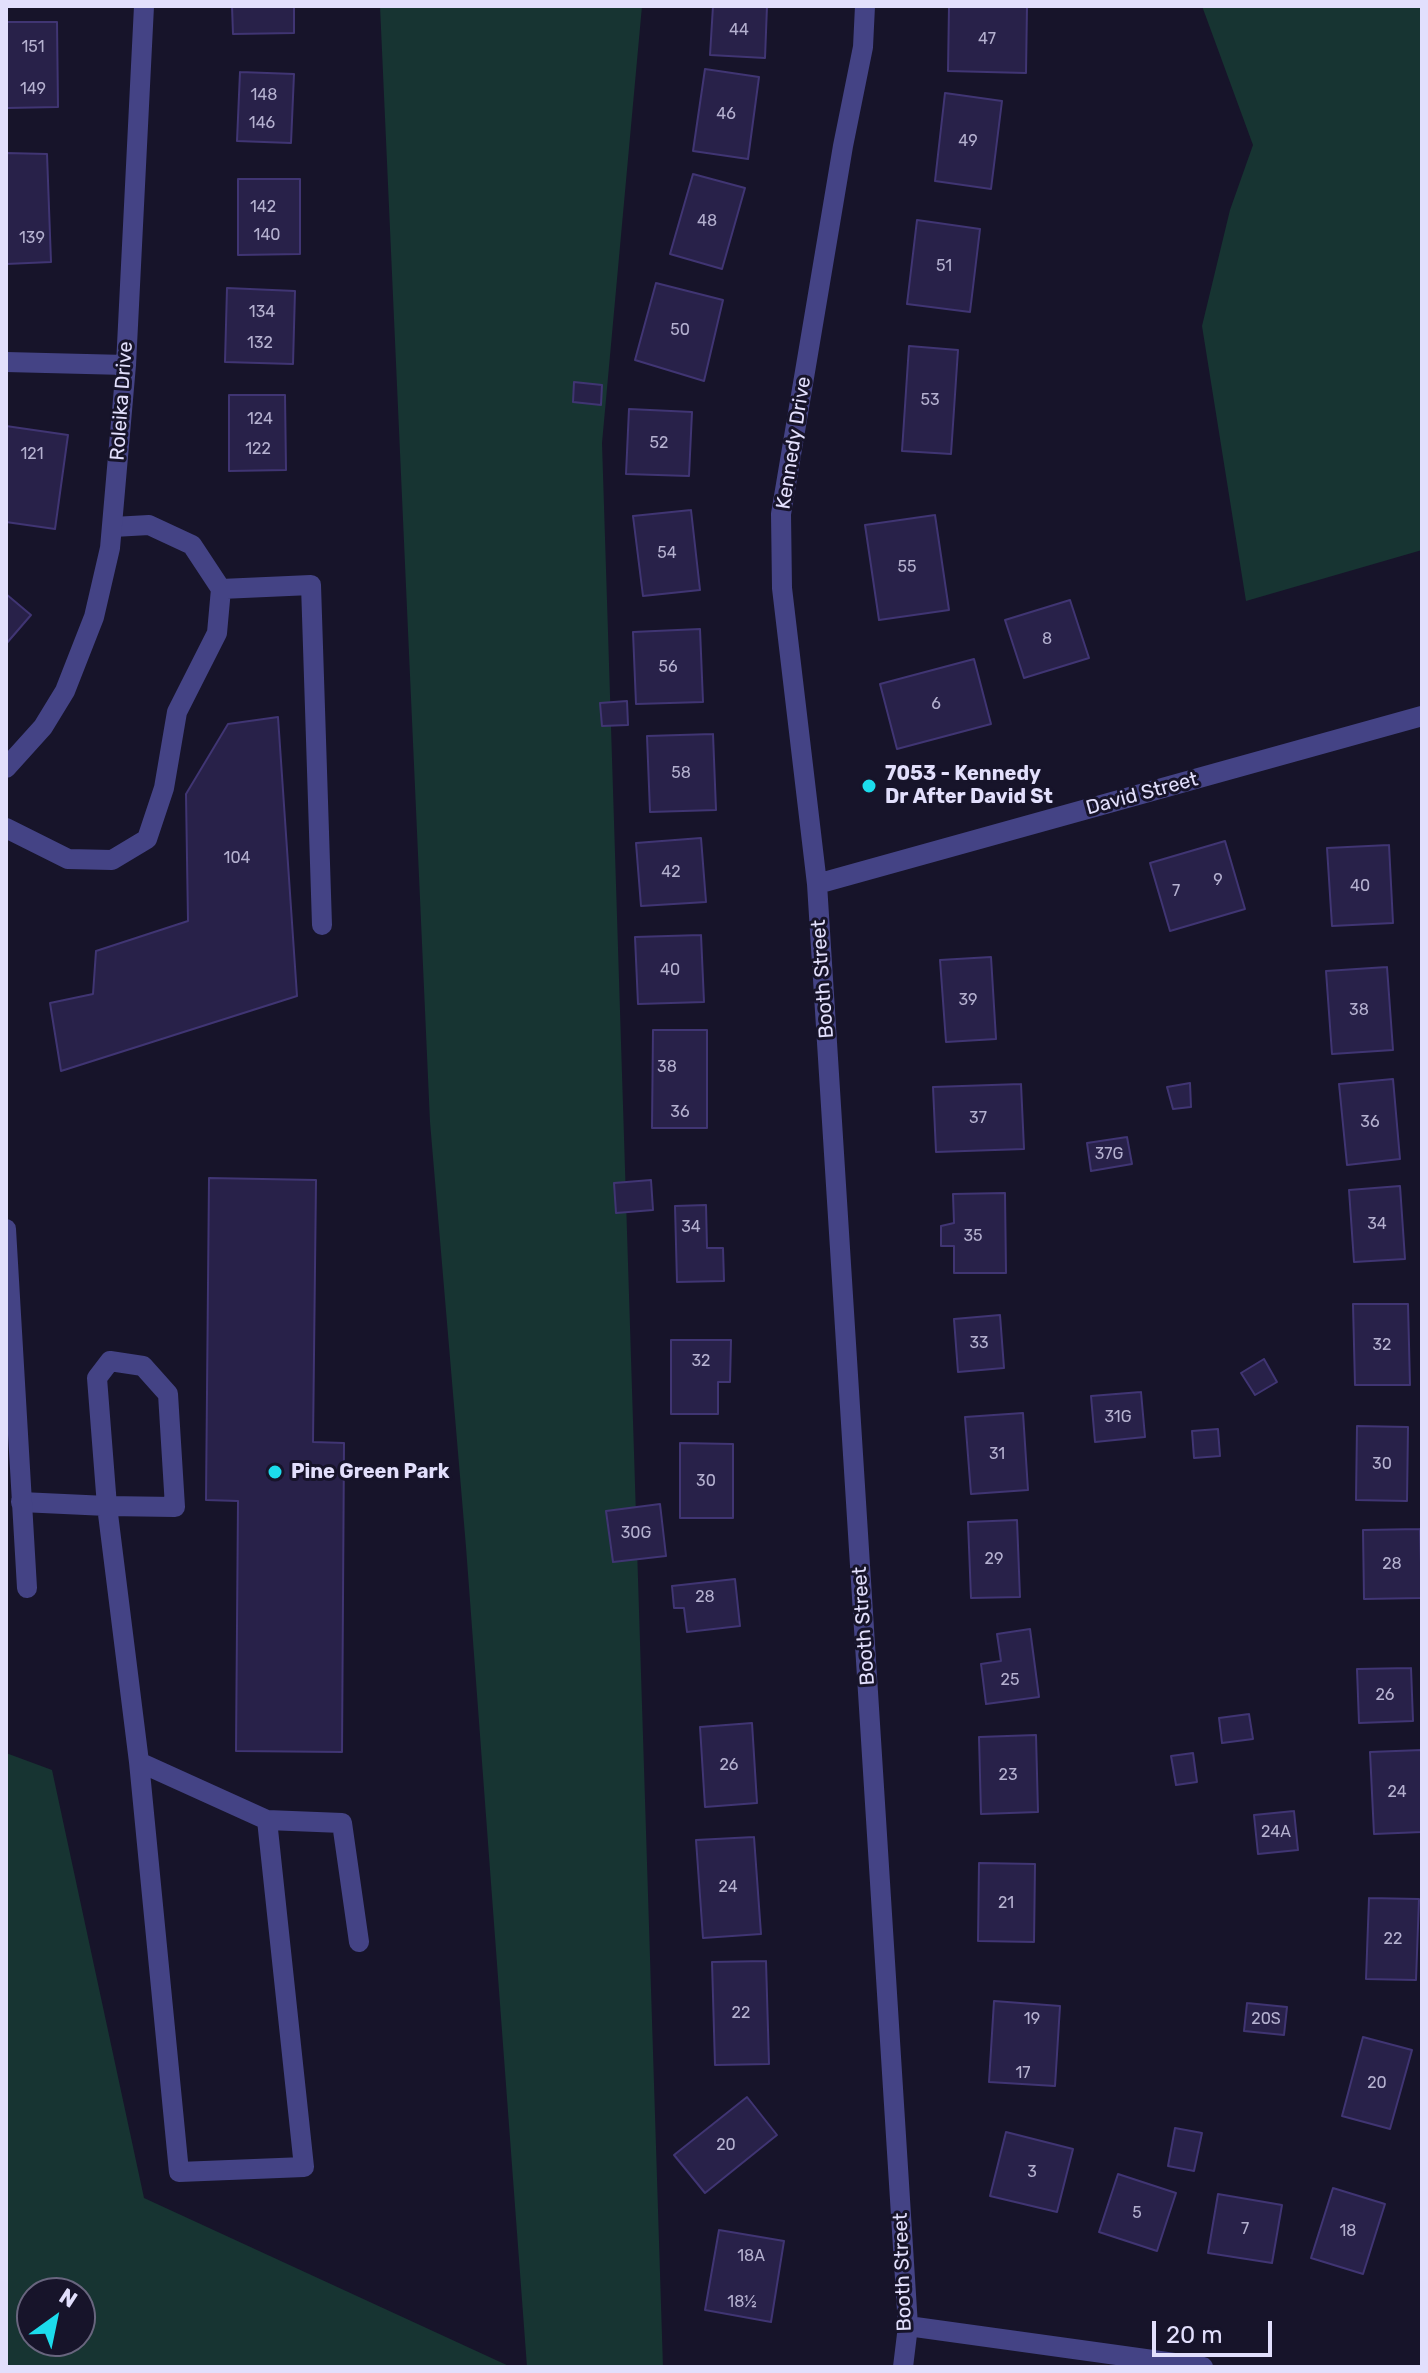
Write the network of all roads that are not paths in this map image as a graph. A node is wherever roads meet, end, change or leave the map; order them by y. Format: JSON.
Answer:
{"nodes":[{"id":1,"x":144,"y":6,"type":"edge"},
{"id":2,"x":865,"y":6,"type":"edge"},
{"id":3,"x":6,"y":362,"type":"edge"},
{"id":4,"x":126,"y":365,"type":"junction"},
{"id":5,"x":113,"y":527,"type":"junction"},
{"id":6,"x":221,"y":589,"type":"junction"},
{"id":7,"x":1422,"y":716,"type":"edge"},
{"id":8,"x":6,"y":768,"type":"edge"},
{"id":9,"x":6,"y":828,"type":"edge"},
{"id":10,"x":817,"y":884,"type":"junction"},
{"id":11,"x":322,"y":925,"type":"dead end"},
{"id":12,"x":6,"y":1229,"type":"edge"},
{"id":13,"x":21,"y":1502,"type":"junction"},
{"id":14,"x":107,"y":1506,"type":"junction"},
{"id":15,"x":27,"y":1588,"type":"dead end"},
{"id":16,"x":139,"y":1762,"type":"junction"},
{"id":17,"x":267,"y":1820,"type":"junction"},
{"id":18,"x":359,"y":1942,"type":"dead end"},
{"id":19,"x":908,"y":2326,"type":"junction"},
{"id":20,"x":903,"y":2367,"type":"edge"},
{"id":21,"x":1203,"y":2367,"type":"edge"}],
"edges":[{"from":1,"to":4,"type":"street","name":"Roleika Drive"},
{"from":2,"to":10,"type":"street","name":"Kennedy Drive"},
{"from":3,"to":4,"type":"street"},
{"from":4,"to":5,"type":"street","name":"Roleika Drive"},
{"from":5,"to":6,"type":"street"},
{"from":5,"to":8,"type":"street","name":"Roleika Drive"},
{"from":6,"to":9,"type":"street"},
{"from":6,"to":11,"type":"street"},
{"from":7,"to":10,"type":"street","name":"David Street"},
{"from":10,"to":19,"type":"street","name":"Booth Street"},
{"from":12,"to":13,"type":"street"},
{"from":13,"to":14,"type":"street"},
{"from":13,"to":15,"type":"street"},
{"from":14,"to":14,"type":"street"},
{"from":14,"to":16,"type":"street"},
{"from":16,"to":17,"type":"street"},
{"from":16,"to":17,"type":"street"},
{"from":17,"to":18,"type":"street"},
{"from":19,"to":20,"type":"street","name":"Booth Street"},
{"from":19,"to":21,"type":"street"}]}
